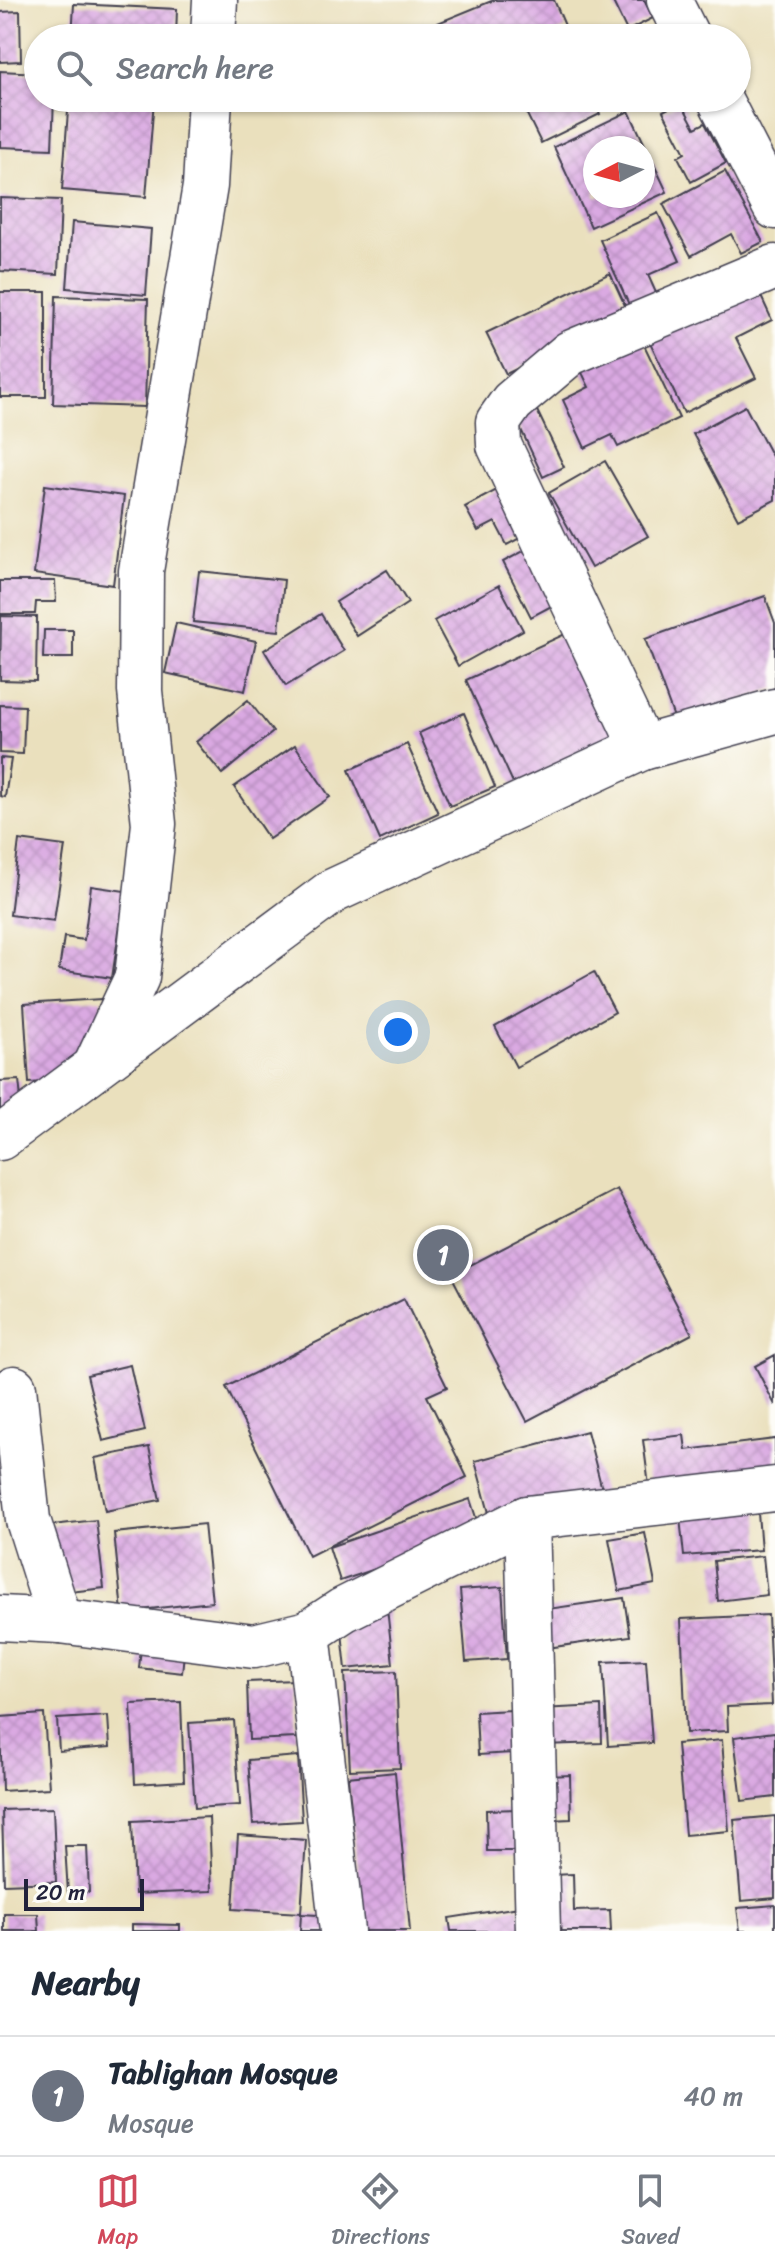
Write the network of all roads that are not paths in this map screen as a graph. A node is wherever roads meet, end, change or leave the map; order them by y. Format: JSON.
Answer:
{"nodes":[{"id":1,"x":215,"y":0,"type":"edge"},
{"id":2,"x":669,"y":0,"type":"edge"},
{"id":3,"x":214,"y":24,"type":"edge"},
{"id":4,"x":681,"y":24,"type":"edge"},
{"id":5,"x":209,"y":112,"type":"edge"},
{"id":6,"x":726,"y":112,"type":"edge"},
{"id":7,"x":775,"y":207,"type":"edge"},
{"id":8,"x":775,"y":267,"type":"edge"},
{"id":9,"x":775,"y":711,"type":"edge"},
{"id":10,"x":642,"y":748,"type":"junction"},
{"id":11,"x":95,"y":1067,"type":"junction"},
{"id":12,"x":0,"y":1138,"type":"edge"},
{"id":13,"x":14,"y":1388,"type":"dead end"},
{"id":14,"x":775,"y":1489,"type":"edge"},
{"id":15,"x":527,"y":1518,"type":"junction"},
{"id":16,"x":0,"y":1618,"type":"edge"},
{"id":17,"x":60,"y":1621,"type":"junction"},
{"id":18,"x":308,"y":1633,"type":"junction"},
{"id":19,"x":342,"y":1931,"type":"edge"},
{"id":20,"x":538,"y":1931,"type":"edge"}],
"edges":[{"from":1,"to":3,"type":"street"},
{"from":2,"to":4,"type":"street"},
{"from":5,"to":11,"type":"street"},
{"from":6,"to":7,"type":"street"},
{"from":8,"to":10,"type":"street"},
{"from":9,"to":10,"type":"street"},
{"from":10,"to":11,"type":"street"},
{"from":11,"to":12,"type":"street"},
{"from":13,"to":17,"type":"street"},
{"from":14,"to":15,"type":"street"},
{"from":15,"to":18,"type":"street"},
{"from":15,"to":20,"type":"street"},
{"from":16,"to":17,"type":"street"},
{"from":17,"to":18,"type":"street"},
{"from":18,"to":19,"type":"street"}]}
